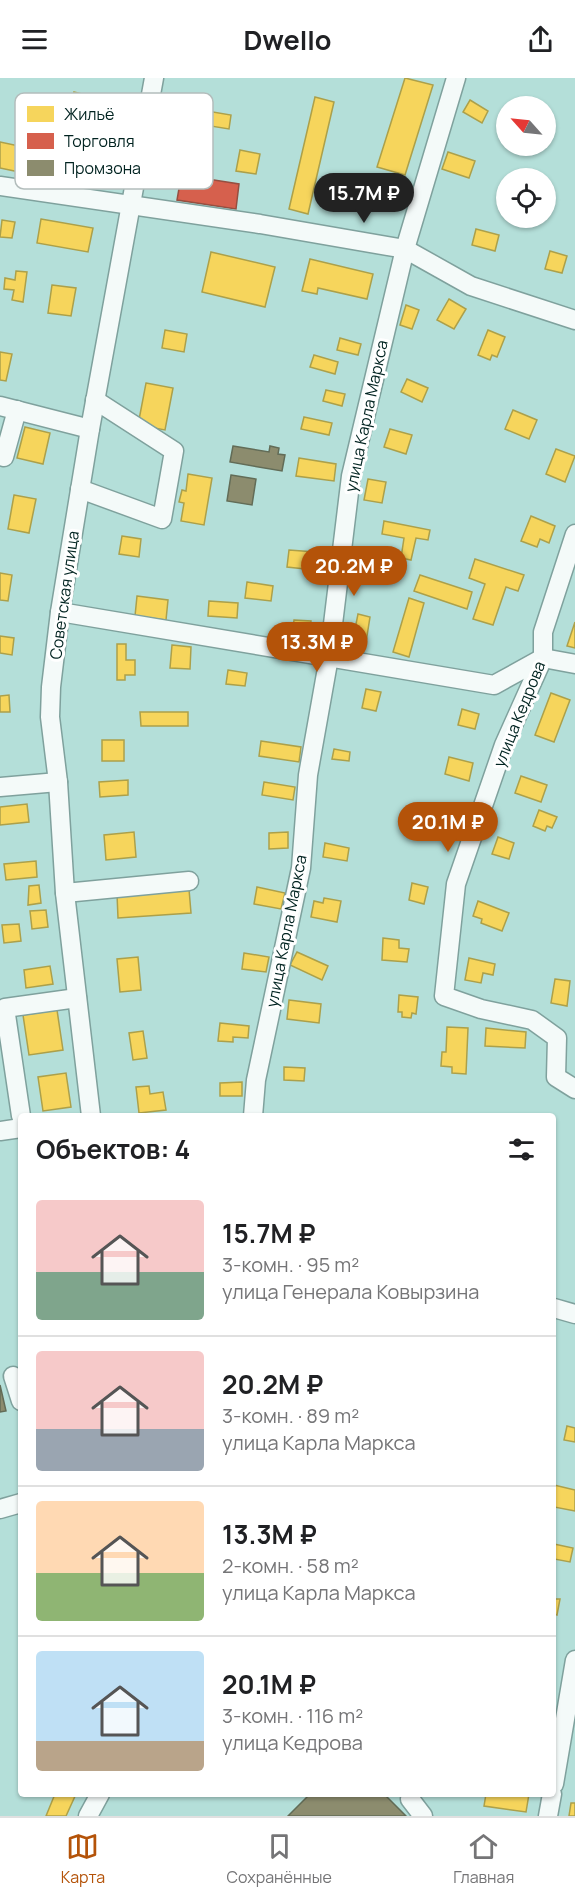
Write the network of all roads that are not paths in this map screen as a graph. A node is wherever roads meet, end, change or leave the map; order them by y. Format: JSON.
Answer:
{"nodes":[{"id":1,"x":154,"y":78,"type":"edge"},
{"id":2,"x":456,"y":78,"type":"edge"},
{"id":3,"x":151,"y":93,"type":"edge"},
{"id":4,"x":0,"y":186,"type":"edge"},
{"id":5,"x":15,"y":188,"type":"edge"},
{"id":6,"x":20,"y":189,"type":"edge"},
{"id":7,"x":135,"y":189,"type":"edge"},
{"id":8,"x":132,"y":206,"type":"junction"},
{"id":9,"x":405,"y":249,"type":"junction"},
{"id":10,"x":575,"y":320,"type":"edge"},
{"id":11,"x":95,"y":400,"type":"junction"},
{"id":12,"x":8,"y":408,"type":"edge"},
{"id":13,"x":90,"y":429,"type":"junction"},
{"id":14,"x":0,"y":456,"type":"edge"},
{"id":15,"x":80,"y":489,"type":"junction"},
{"id":16,"x":575,"y":534,"type":"edge"},
{"id":17,"x":60,"y":612,"type":"junction"},
{"id":18,"x":329,"y":657,"type":"junction"},
{"id":19,"x":543,"y":658,"type":"junction"},
{"id":20,"x":575,"y":664,"type":"edge"},
{"id":21,"x":58,"y":782,"type":"junction"},
{"id":22,"x":0,"y":787,"type":"edge"},
{"id":23,"x":189,"y":880,"type":"dead end"},
{"id":24,"x":65,"y":893,"type":"junction"},
{"id":25,"x":77,"y":998,"type":"junction"},
{"id":26,"x":575,"y":1089,"type":"edge"},
{"id":27,"x":21,"y":1113,"type":"edge"},
{"id":28,"x":91,"y":1113,"type":"edge"},
{"id":29,"x":254,"y":1113,"type":"edge"},
{"id":30,"x":18,"y":1128,"type":"edge"},
{"id":31,"x":0,"y":1131,"type":"edge"},
{"id":32,"x":556,"y":1309,"type":"edge"},
{"id":33,"x":575,"y":1314,"type":"edge"},
{"id":34,"x":14,"y":1376,"type":"dead end"},
{"id":35,"x":18,"y":1390,"type":"edge"},
{"id":36,"x":18,"y":1504,"type":"edge"},
{"id":37,"x":0,"y":1509,"type":"edge"},
{"id":38,"x":575,"y":1660,"type":"edge"},
{"id":39,"x":556,"y":1772,"type":"edge"},
{"id":40,"x":98,"y":1797,"type":"edge"},
{"id":41,"x":551,"y":1797,"type":"edge"},
{"id":42,"x":410,"y":1799,"type":"dead end"},
{"id":43,"x":88,"y":1816,"type":"edge"},
{"id":44,"x":423,"y":1816,"type":"edge"},
{"id":45,"x":548,"y":1816,"type":"edge"}],
"edges":[{"from":1,"to":3,"type":"street","name":"Советская улица"},
{"from":2,"to":9,"type":"street","name":"улица Карла Маркса"},
{"from":4,"to":5,"type":"street"},
{"from":6,"to":8,"type":"street"},
{"from":7,"to":8,"type":"street","name":"Советская улица"},
{"from":8,"to":9,"type":"street"},
{"from":8,"to":11,"type":"street","name":"Советская улица"},
{"from":9,"to":10,"type":"street"},
{"from":9,"to":18,"type":"street","name":"улица Карла Маркса"},
{"from":11,"to":13,"type":"street","name":"Советская улица"},
{"from":11,"to":15,"type":"street"},
{"from":12,"to":13,"type":"street"},
{"from":12,"to":14,"type":"street"},
{"from":13,"to":15,"type":"street","name":"Советская улица"},
{"from":15,"to":17,"type":"street","name":"Советская улица"},
{"from":16,"to":19,"type":"street","name":"улица Кедрова"},
{"from":17,"to":18,"type":"street"},
{"from":17,"to":21,"type":"street","name":"Советская улица"},
{"from":18,"to":19,"type":"street"},
{"from":18,"to":29,"type":"street","name":"улица Карла Маркса"},
{"from":19,"to":20,"type":"street"},
{"from":19,"to":26,"type":"street","name":"улица Кедрова"},
{"from":21,"to":22,"type":"street"},
{"from":21,"to":24,"type":"street","name":"Советская улица"},
{"from":23,"to":24,"type":"street"},
{"from":24,"to":25,"type":"street","name":"Советская улица"},
{"from":25,"to":27,"type":"street"},
{"from":25,"to":28,"type":"street","name":"Советская улица"},
{"from":30,"to":31,"type":"street"},
{"from":32,"to":33,"type":"street"},
{"from":34,"to":35,"type":"street"},
{"from":36,"to":37,"type":"street"},
{"from":38,"to":39,"type":"street"},
{"from":40,"to":43,"type":"street"},
{"from":41,"to":45,"type":"street"},
{"from":42,"to":44,"type":"street"}]}
